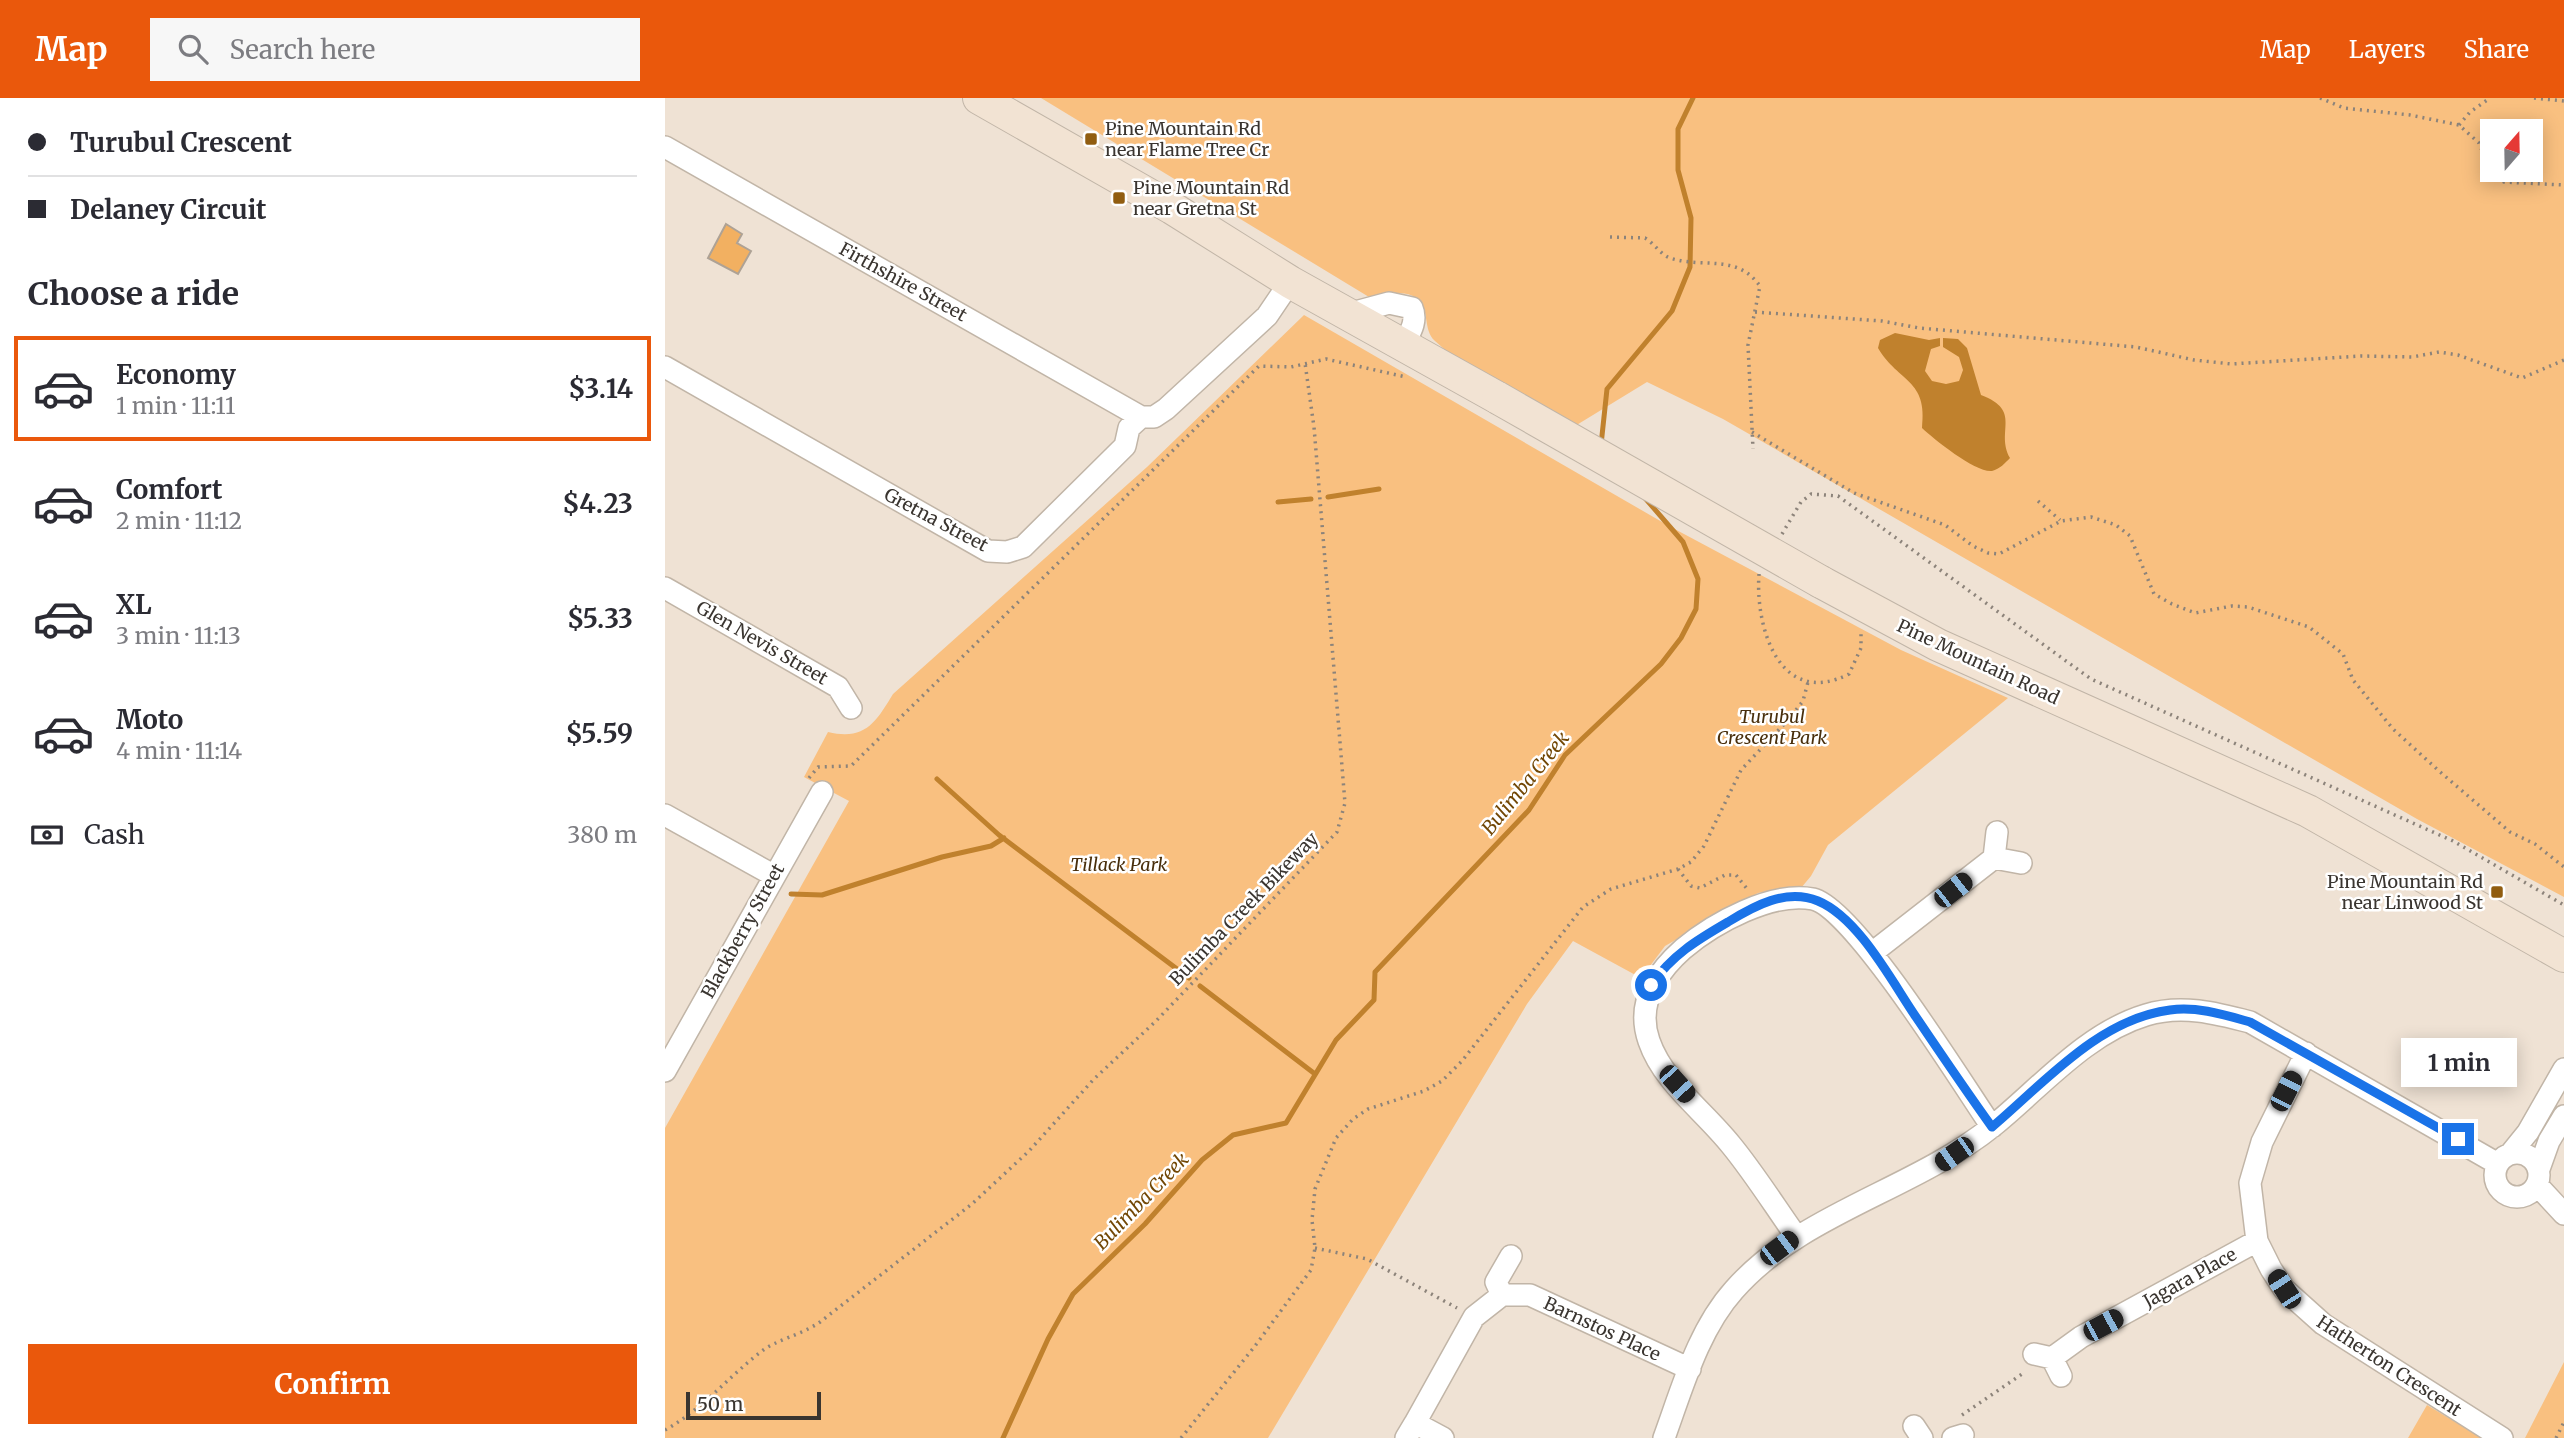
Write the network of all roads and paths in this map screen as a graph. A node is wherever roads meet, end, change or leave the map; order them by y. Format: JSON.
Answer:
{"nodes":[{"id":1,"x":979,"y":98,"type":"edge"},
{"id":2,"x":2320,"y":98,"type":"edge"},
{"id":3,"x":2490,"y":98,"type":"edge"},
{"id":4,"x":2534,"y":98,"type":"edge"},
{"id":5,"x":2564,"y":101,"type":"edge"},
{"id":6,"x":2459,"y":125,"type":"junction"},
{"id":7,"x":665,"y":148,"type":"edge"},
{"id":8,"x":2564,"y":185,"type":"edge"},
{"id":9,"x":1611,"y":237,"type":"dead end"},
{"id":10,"x":1290,"y":282,"type":"junction"},
{"id":11,"x":1755,"y":312,"type":"junction"},
{"id":12,"x":2564,"y":360,"type":"edge"},
{"id":13,"x":1305,"y":363,"type":"junction"},
{"id":14,"x":665,"y":367,"type":"edge"},
{"id":15,"x":1417,"y":379,"type":"dead end"},
{"id":16,"x":1141,"y":417,"type":"junction"},
{"id":17,"x":1752,"y":432,"type":"junction"},
{"id":18,"x":1753,"y":449,"type":"dead end"},
{"id":19,"x":2038,"y":501,"type":"dead end"},
{"id":20,"x":2061,"y":521,"type":"junction"},
{"id":21,"x":665,"y":587,"type":"edge"},
{"id":22,"x":1808,"y":682,"type":"dead end"},
{"id":23,"x":851,"y":708,"type":"dead end"},
{"id":24,"x":815,"y":786,"type":"joint"},
{"id":25,"x":665,"y":815,"type":"edge"},
{"id":26,"x":1997,"y":832,"type":"dead end"},
{"id":27,"x":1993,"y":858,"type":"junction"},
{"id":28,"x":2021,"y":863,"type":"dead end"},
{"id":29,"x":2564,"y":867,"type":"edge"},
{"id":30,"x":1678,"y":869,"type":"junction"},
{"id":31,"x":773,"y":875,"type":"junction"},
{"id":32,"x":1758,"y":904,"type":"junction"},
{"id":33,"x":1872,"y":953,"type":"junction"},
{"id":34,"x":2564,"y":956,"type":"edge"},
{"id":35,"x":2306,"y":1053,"type":"junction"},
{"id":36,"x":2564,"y":1069,"type":"edge"},
{"id":37,"x":665,"y":1071,"type":"edge"},
{"id":38,"x":2564,"y":1116,"type":"edge"},
{"id":39,"x":1992,"y":1127,"type":"junction"},
{"id":40,"x":2504,"y":1158,"type":"junction"},
{"id":41,"x":2538,"y":1177,"type":"junction"},
{"id":42,"x":2564,"y":1214,"type":"edge"},
{"id":43,"x":1796,"y":1236,"type":"junction"},
{"id":44,"x":2257,"y":1241,"type":"junction"},
{"id":45,"x":1315,"y":1248,"type":"junction"},
{"id":46,"x":1511,"y":1256,"type":"dead end"},
{"id":47,"x":1502,"y":1294,"type":"junction"},
{"id":48,"x":1474,"y":1317,"type":"junction"},
{"id":49,"x":2049,"y":1362,"type":"joint"},
{"id":50,"x":1690,"y":1369,"type":"junction"},
{"id":51,"x":2564,"y":1422,"type":"edge"},
{"id":52,"x":665,"y":1430,"type":"edge"},
{"id":53,"x":1411,"y":1430,"type":"edge"},
{"id":54,"x":1958,"y":1430,"type":"edge"},
{"id":55,"x":1181,"y":1438,"type":"edge"},
{"id":56,"x":1443,"y":1438,"type":"edge"},
{"id":57,"x":1664,"y":1438,"type":"edge"},
{"id":58,"x":2502,"y":1438,"type":"edge"},
{"id":59,"x":2556,"y":1438,"type":"edge"}],
"edges":[{"from":1,"to":10,"type":"main road","name":"Pine Mountain Road"},
{"from":2,"to":6,"type":"path"},
{"from":3,"to":6,"type":"path"},
{"from":4,"to":5,"type":"path"},
{"from":6,"to":8,"type":"path"},
{"from":7,"to":16,"type":"street","name":"Firthshire Street"},
{"from":9,"to":11,"type":"path"},
{"from":10,"to":16,"type":"street"},
{"from":10,"to":34,"type":"main road","name":"Pine Mountain Road","bridge":true},
{"from":11,"to":12,"type":"path"},
{"from":11,"to":17,"type":"path"},
{"from":13,"to":15,"type":"path"},
{"from":13,"to":24,"type":"path"},
{"from":13,"to":52,"type":"path","name":"Bulimba Creek Bikeway"},
{"from":14,"to":16,"type":"street","name":"Gretna Street"},
{"from":17,"to":18,"type":"path"},
{"from":17,"to":20,"type":"path"},
{"from":19,"to":20,"type":"path"},
{"from":20,"to":29,"type":"path"},
{"from":21,"to":23,"type":"street","name":"Glen Nevis Street"},
{"from":22,"to":30,"type":"path"},
{"from":24,"to":31,"type":"street","name":"Blackberry Street"},
{"from":25,"to":31,"type":"street"},
{"from":26,"to":27,"type":"street"},
{"from":27,"to":28,"type":"street"},
{"from":27,"to":33,"type":"street"},
{"from":30,"to":32,"type":"path"},
{"from":30,"to":45,"type":"path"},
{"from":31,"to":37,"type":"street","name":"Blackberry Street"},
{"from":32,"to":33,"type":"street"},
{"from":32,"to":43,"type":"street"},
{"from":33,"to":39,"type":"street"},
{"from":35,"to":39,"type":"street"},
{"from":35,"to":40,"type":"street"},
{"from":35,"to":44,"type":"street","name":"Hatherton Crescent"},
{"from":36,"to":40,"type":"street"},
{"from":38,"to":41,"type":"street"},
{"from":39,"to":43,"type":"street"},
{"from":40,"to":41,"type":"street"},
{"from":40,"to":41,"type":"street"},
{"from":41,"to":42,"type":"street"},
{"from":43,"to":50,"type":"street"},
{"from":44,"to":49,"type":"street","name":"Jagara Place"},
{"from":44,"to":58,"type":"street","name":"Hatherton Crescent"},
{"from":45,"to":48,"type":"path"},
{"from":45,"to":55,"type":"path"},
{"from":46,"to":47,"type":"street"},
{"from":47,"to":48,"type":"street"},
{"from":47,"to":50,"type":"street","name":"Barnstos Place"},
{"from":48,"to":53,"type":"street"},
{"from":49,"to":54,"type":"path"},
{"from":50,"to":57,"type":"street"},
{"from":51,"to":59,"type":"path"},
{"from":53,"to":56,"type":"street"}]}
